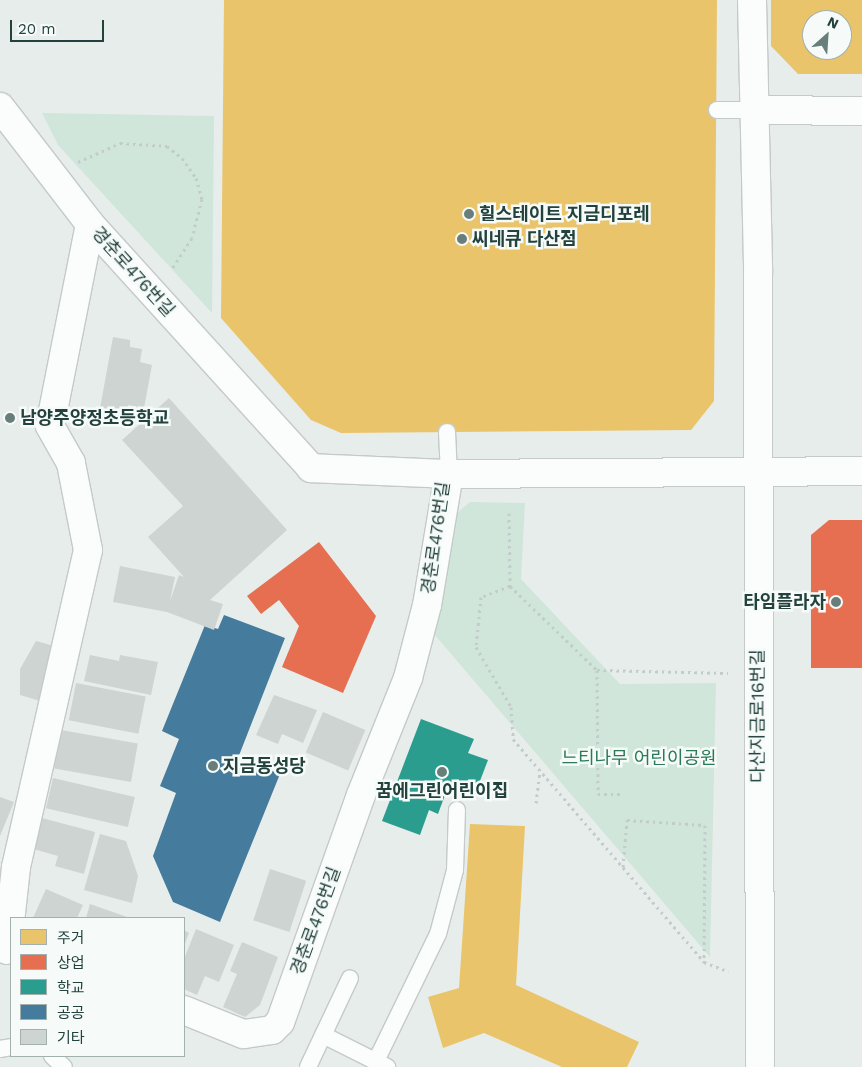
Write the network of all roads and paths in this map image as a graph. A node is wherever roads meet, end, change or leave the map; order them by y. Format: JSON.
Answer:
{"nodes":[{"id":1,"x":752,"y":0,"type":"edge"},
{"id":2,"x":0,"y":107,"type":"edge"},
{"id":3,"x":716,"y":110,"type":"dead end"},
{"id":4,"x":754,"y":110,"type":"junction"},
{"id":5,"x":862,"y":111,"type":"edge"},
{"id":6,"x":76,"y":164,"type":"dead end"},
{"id":7,"x":90,"y":224,"type":"junction"},
{"id":8,"x":172,"y":269,"type":"dead end"},
{"id":9,"x":446,"y":432,"type":"dead end"},
{"id":10,"x":757,"y":471,"type":"junction"},
{"id":11,"x":862,"y":471,"type":"edge"},
{"id":12,"x":449,"y":474,"type":"junction"},
{"id":13,"x":509,"y":513,"type":"dead end"},
{"id":14,"x":510,"y":586,"type":"junction"},
{"id":15,"x":597,"y":670,"type":"junction"},
{"id":16,"x":728,"y":673,"type":"dead end"},
{"id":17,"x":540,"y":770,"type":"junction"},
{"id":18,"x":622,"y":794,"type":"dead end"},
{"id":19,"x":536,"y":803,"type":"dead end"},
{"id":20,"x":457,"y":810,"type":"dead end"},
{"id":21,"x":623,"y":867,"type":"dead end"},
{"id":22,"x":6,"y":950,"type":"edge"},
{"id":23,"x":704,"y":962,"type":"junction"},
{"id":24,"x":728,"y":971,"type":"dead end"},
{"id":25,"x":350,"y":978,"type":"dead end"},
{"id":26,"x":185,"y":1010,"type":"edge"},
{"id":27,"x":323,"y":1035,"type":"junction"},
{"id":28,"x":53,"y":1057,"type":"edge"},
{"id":29,"x":382,"y":1064,"type":"edge"},
{"id":30,"x":64,"y":1067,"type":"edge"},
{"id":31,"x":308,"y":1067,"type":"edge"},
{"id":32,"x":760,"y":1067,"type":"edge"}],
"edges":[{"from":1,"to":4,"type":"street","name":"다산지금로16번길"},
{"from":2,"to":7,"type":"street","name":"경춘로476번길"},
{"from":3,"to":4,"type":"lane"},
{"from":4,"to":5,"type":"street"},
{"from":4,"to":10,"type":"street","name":"다산지금로16번길"},
{"from":6,"to":8,"type":"path"},
{"from":7,"to":12,"type":"street","name":"경춘로476번길"},
{"from":7,"to":22,"type":"street"},
{"from":9,"to":12,"type":"lane"},
{"from":10,"to":11,"type":"street"},
{"from":10,"to":12,"type":"street"},
{"from":10,"to":32,"type":"street","name":"다산지금로16번길"},
{"from":12,"to":26,"type":"street","name":"경춘로476번길"},
{"from":13,"to":14,"type":"path"},
{"from":14,"to":15,"type":"path"},
{"from":14,"to":17,"type":"path"},
{"from":15,"to":16,"type":"path"},
{"from":15,"to":18,"type":"path"},
{"from":17,"to":19,"type":"path"},
{"from":17,"to":23,"type":"path"},
{"from":20,"to":29,"type":"lane"},
{"from":21,"to":23,"type":"path"},
{"from":23,"to":24,"type":"path"},
{"from":25,"to":27,"type":"lane"},
{"from":27,"to":29,"type":"lane"},
{"from":27,"to":31,"type":"lane"},
{"from":28,"to":30,"type":"lane"}]}
